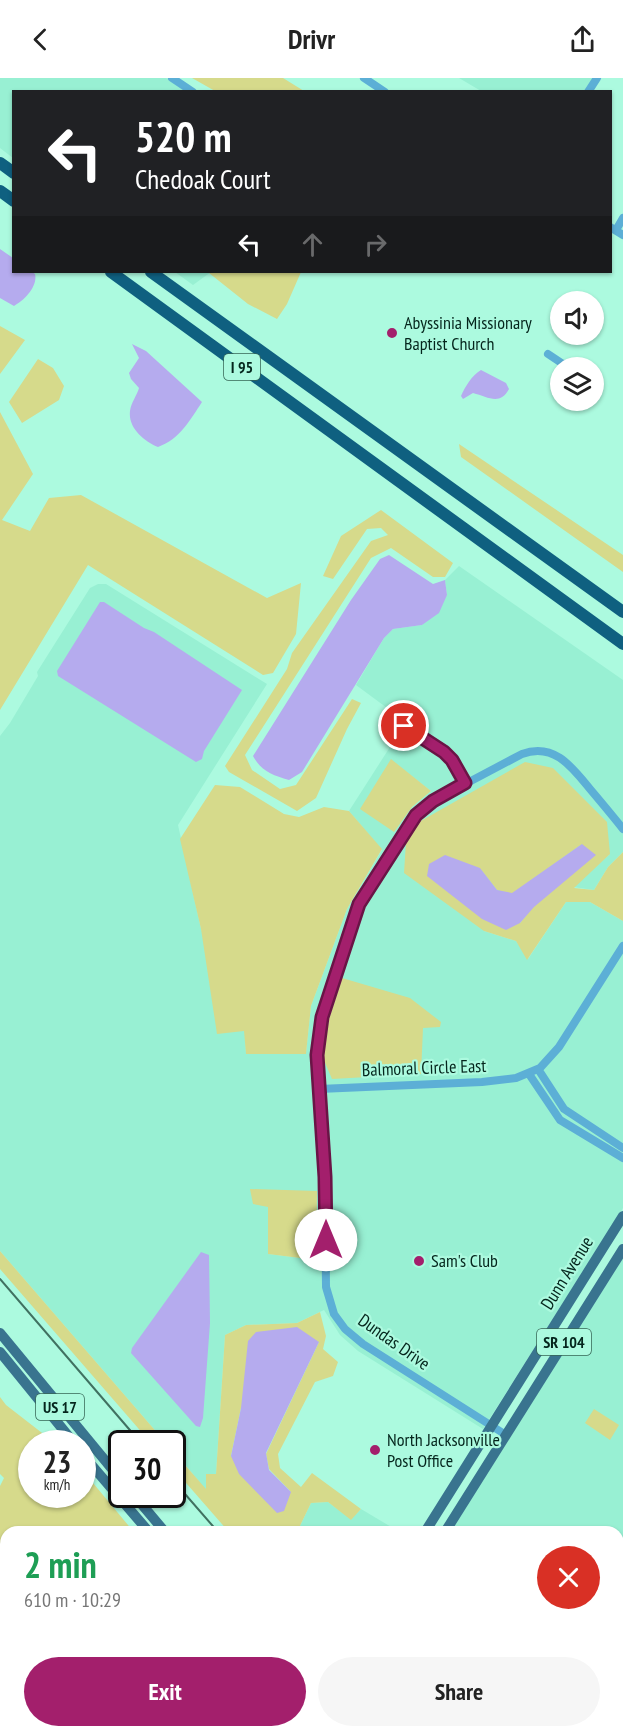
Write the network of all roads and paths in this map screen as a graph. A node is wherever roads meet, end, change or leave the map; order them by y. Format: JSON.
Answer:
{"nodes":[{"id":1,"x":172,"y":78,"type":"edge"},
{"id":2,"x":364,"y":78,"type":"edge"},
{"id":3,"x":190,"y":90,"type":"edge"},
{"id":4,"x":382,"y":90,"type":"edge"},
{"id":5,"x":623,"y":219,"type":"edge"},
{"id":6,"x":616,"y":231,"type":"edge"},
{"id":7,"x":112,"y":273,"type":"edge"},
{"id":8,"x":152,"y":273,"type":"edge"},
{"id":9,"x":548,"y":354,"type":"dead end"},
{"id":10,"x":552,"y":357,"type":"edge"},
{"id":11,"x":622,"y":610,"type":"edge"},
{"id":12,"x":600,"y":627,"type":"junction"},
{"id":13,"x":623,"y":644,"type":"edge"},
{"id":14,"x":623,"y":651,"type":"edge"},
{"id":15,"x":391,"y":717,"type":"dead end"},
{"id":16,"x":465,"y":783,"type":"junction"},
{"id":17,"x":623,"y":829,"type":"edge"},
{"id":18,"x":623,"y":945,"type":"edge"},
{"id":19,"x":538,"y":1069,"type":"junction"},
{"id":20,"x":529,"y":1074,"type":"junction"},
{"id":21,"x":319,"y":1089,"type":"junction"},
{"id":22,"x":623,"y":1148,"type":"edge"},
{"id":23,"x":623,"y":1158,"type":"edge"},
{"id":24,"x":623,"y":1216,"type":"edge"},
{"id":25,"x":623,"y":1249,"type":"edge"},
{"id":26,"x":0,"y":1333,"type":"edge"},
{"id":27,"x":0,"y":1352,"type":"edge"},
{"id":28,"x":56,"y":1402,"type":"junction"},
{"id":29,"x":46,"y":1410,"type":"junction"},
{"id":30,"x":491,"y":1426,"type":"junction"},
{"id":31,"x":63,"y":1430,"type":"edge"},
{"id":32,"x":506,"y":1435,"type":"junction"},
{"id":33,"x":108,"y":1464,"type":"edge"},
{"id":34,"x":96,"y":1470,"type":"edge"},
{"id":35,"x":145,"y":1508,"type":"edge"},
{"id":36,"x":144,"y":1526,"type":"edge"},
{"id":37,"x":160,"y":1526,"type":"edge"},
{"id":38,"x":428,"y":1526,"type":"edge"},
{"id":39,"x":449,"y":1526,"type":"edge"}],
"edges":[{"from":1,"to":3,"type":"street"},
{"from":2,"to":4,"type":"street"},
{"from":5,"to":6,"type":"street"},
{"from":7,"to":12,"type":"highway","number":"I 95"},
{"from":8,"to":11,"type":"highway","number":"I 95"},
{"from":9,"to":10,"type":"street"},
{"from":12,"to":13,"type":"highway","number":"I 95"},
{"from":12,"to":14,"type":"highway"},
{"from":15,"to":16,"type":"street"},
{"from":16,"to":17,"type":"street","name":"Dundas Drive"},
{"from":16,"to":21,"type":"street","name":"Dundas Drive"},
{"from":18,"to":19,"type":"street","name":"Balmoral Circle East"},
{"from":19,"to":20,"type":"street","name":"Balmoral Circle East"},
{"from":19,"to":22,"type":"street"},
{"from":20,"to":21,"type":"street","name":"Balmoral Circle East"},
{"from":20,"to":23,"type":"street"},
{"from":21,"to":30,"type":"street","name":"Dundas Drive"},
{"from":24,"to":30,"type":"main road","name":"Dunn Avenue","number":"SR 104"},
{"from":25,"to":32,"type":"main road","name":"Dunn Avenue","number":"SR 104"},
{"from":26,"to":28,"type":"main road","number":"US 17"},
{"from":27,"to":29,"type":"main road","number":"US 17"},
{"from":28,"to":29,"type":"street"},
{"from":28,"to":33,"type":"main road","number":"US 17"},
{"from":29,"to":31,"type":"main road","number":"US 17"},
{"from":30,"to":32,"type":"street","name":"Dundas Drive"},
{"from":30,"to":38,"type":"main road","name":"Dunn Avenue","number":"SR 104"},
{"from":32,"to":39,"type":"main road","name":"Dunn Avenue","number":"SR 104"},
{"from":34,"to":36,"type":"main road"},
{"from":35,"to":37,"type":"main road"}]}
